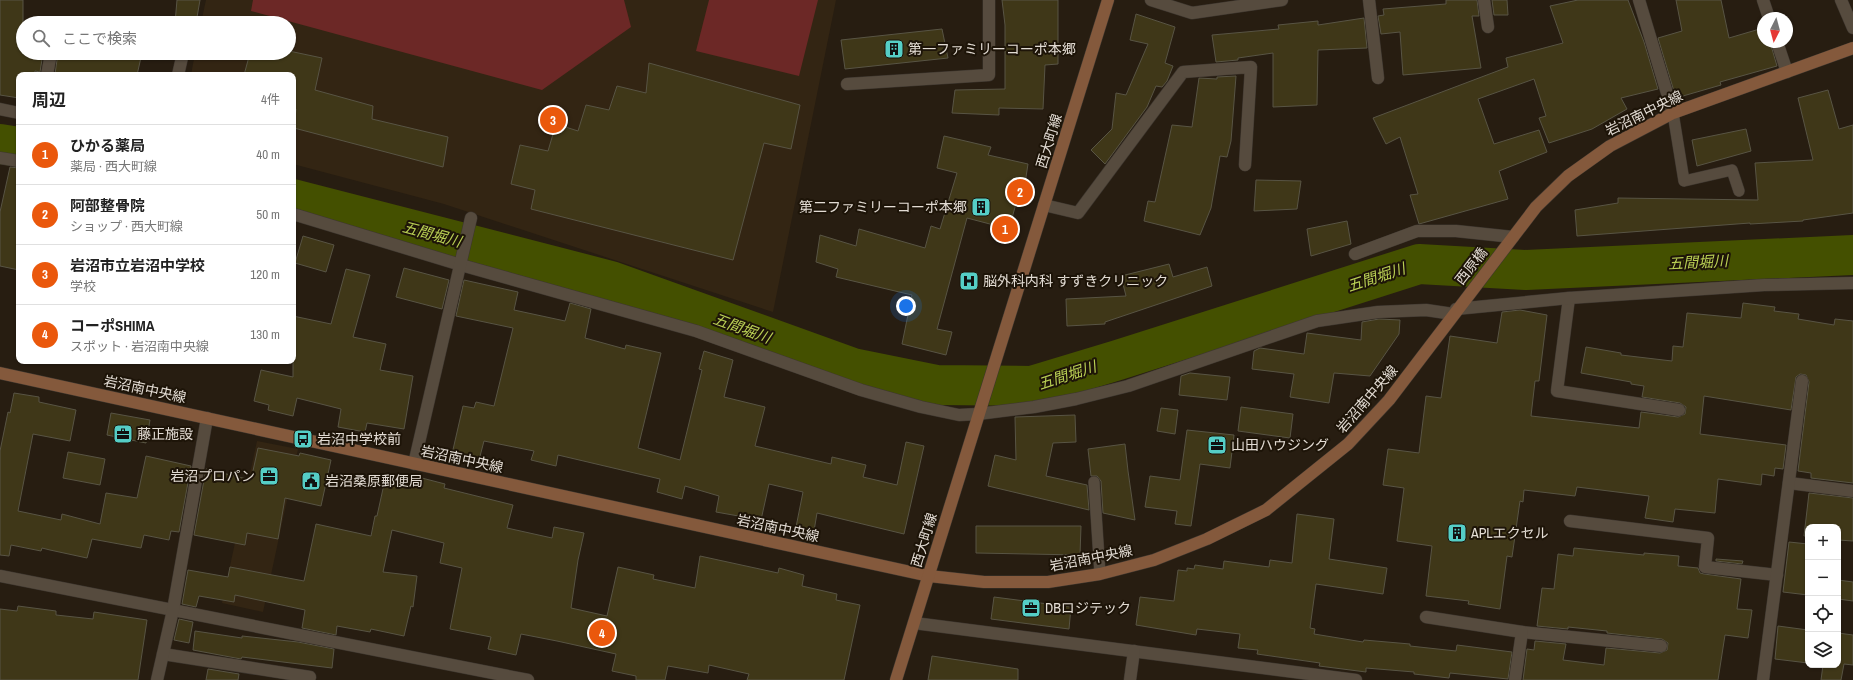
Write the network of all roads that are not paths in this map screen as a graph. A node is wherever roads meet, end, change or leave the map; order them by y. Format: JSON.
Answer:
{"nodes":[{"id":1,"x":989,"y":0,"type":"edge"},
{"id":2,"x":1108,"y":0,"type":"edge"},
{"id":3,"x":1151,"y":0,"type":"edge"},
{"id":4,"x":1282,"y":0,"type":"edge"},
{"id":5,"x":1370,"y":0,"type":"edge"},
{"id":6,"x":1484,"y":0,"type":"edge"},
{"id":7,"x":1639,"y":0,"type":"edge"},
{"id":8,"x":1763,"y":0,"type":"edge"},
{"id":9,"x":1841,"y":0,"type":"edge"},
{"id":10,"x":1767,"y":12,"type":"edge"},
{"id":11,"x":1488,"y":26,"type":"dead end"},
{"id":12,"x":1853,"y":28,"type":"edge"},
{"id":13,"x":1779,"y":48,"type":"edge"},
{"id":14,"x":1853,"y":48,"type":"edge"},
{"id":15,"x":50,"y":60,"type":"edge"},
{"id":16,"x":181,"y":60,"type":"edge"},
{"id":17,"x":48,"y":72,"type":"edge"},
{"id":18,"x":179,"y":72,"type":"edge"},
{"id":19,"x":1787,"y":72,"type":"junction"},
{"id":20,"x":1378,"y":78,"type":"dead end"},
{"id":21,"x":847,"y":84,"type":"dead end"},
{"id":22,"x":0,"y":110,"type":"edge"},
{"id":23,"x":16,"y":113,"type":"edge"},
{"id":24,"x":1673,"y":113,"type":"junction"},
{"id":25,"x":0,"y":158,"type":"edge"},
{"id":26,"x":16,"y":161,"type":"edge"},
{"id":27,"x":1245,"y":165,"type":"dead end"},
{"id":28,"x":1739,"y":191,"type":"dead end"},
{"id":29,"x":1044,"y":205,"type":"junction"},
{"id":30,"x":296,"y":215,"type":"edge"},
{"id":31,"x":471,"y":218,"type":"dead end"},
{"id":32,"x":1513,"y":237,"type":"junction"},
{"id":33,"x":1504,"y":248,"type":"joint"},
{"id":34,"x":1355,"y":254,"type":"dead end"},
{"id":35,"x":462,"y":263,"type":"junction"},
{"id":36,"x":1853,"y":283,"type":"edge"},
{"id":37,"x":1569,"y":298,"type":"junction"},
{"id":38,"x":1457,"y":309,"type":"junction"},
{"id":39,"x":0,"y":373,"type":"edge"},
{"id":40,"x":1802,"y":381,"type":"dead end"},
{"id":41,"x":1679,"y":410,"type":"dead end"},
{"id":42,"x":979,"y":411,"type":"junction"},
{"id":43,"x":207,"y":418,"type":"junction"},
{"id":44,"x":414,"y":464,"type":"junction"},
{"id":45,"x":1094,"y":482,"type":"dead end"},
{"id":46,"x":1789,"y":483,"type":"junction"},
{"id":47,"x":1853,"y":491,"type":"edge"},
{"id":48,"x":1570,"y":521,"type":"dead end"},
{"id":49,"x":1100,"y":574,"type":"junction"},
{"id":50,"x":1777,"y":575,"type":"junction"},
{"id":51,"x":0,"y":576,"type":"edge"},
{"id":52,"x":929,"y":576,"type":"junction"},
{"id":53,"x":173,"y":610,"type":"junction"},
{"id":54,"x":1426,"y":617,"type":"dead end"},
{"id":55,"x":914,"y":623,"type":"junction"},
{"id":56,"x":1522,"y":632,"type":"junction"},
{"id":57,"x":1660,"y":646,"type":"dead end"},
{"id":58,"x":1134,"y":651,"type":"junction"},
{"id":59,"x":163,"y":654,"type":"junction"},
{"id":60,"x":310,"y":677,"type":"dead end"},
{"id":61,"x":157,"y":680,"type":"edge"},
{"id":62,"x":528,"y":680,"type":"edge"},
{"id":63,"x":896,"y":680,"type":"edge"},
{"id":64,"x":1130,"y":680,"type":"edge"},
{"id":65,"x":1356,"y":680,"type":"edge"},
{"id":66,"x":1515,"y":680,"type":"edge"},
{"id":67,"x":1763,"y":680,"type":"edge"}],
"edges":[{"from":1,"to":21,"type":"street"},
{"from":2,"to":29,"type":"street","name":"西大町線"},
{"from":3,"to":4,"type":"street"},
{"from":5,"to":20,"type":"street"},
{"from":6,"to":11,"type":"street"},
{"from":7,"to":24,"type":"street"},
{"from":8,"to":10,"type":"street"},
{"from":9,"to":12,"type":"street"},
{"from":13,"to":19,"type":"street"},
{"from":14,"to":19,"type":"street","name":"岩沼南中央線"},
{"from":15,"to":17,"type":"street"},
{"from":16,"to":18,"type":"street"},
{"from":19,"to":24,"type":"street","name":"岩沼南中央線"},
{"from":22,"to":23,"type":"street"},
{"from":24,"to":28,"type":"lane"},
{"from":24,"to":32,"type":"street","name":"岩沼南中央線"},
{"from":25,"to":26,"type":"street"},
{"from":27,"to":29,"type":"street"},
{"from":29,"to":42,"type":"street","name":"西大町線"},
{"from":30,"to":35,"type":"street"},
{"from":31,"to":35,"type":"street"},
{"from":32,"to":33,"type":"street","name":"岩沼南中央線"},
{"from":32,"to":34,"type":"street"},
{"from":33,"to":38,"type":"street","name":"西原橋"},
{"from":35,"to":42,"type":"street"},
{"from":35,"to":44,"type":"street"},
{"from":36,"to":37,"type":"street"},
{"from":37,"to":38,"type":"street"},
{"from":37,"to":41,"type":"street"},
{"from":38,"to":42,"type":"street"},
{"from":38,"to":49,"type":"street","name":"岩沼南中央線"},
{"from":39,"to":43,"type":"street","name":"岩沼南中央線"},
{"from":40,"to":46,"type":"street"},
{"from":42,"to":52,"type":"street","name":"西大町線"},
{"from":43,"to":44,"type":"street","name":"岩沼南中央線"},
{"from":43,"to":53,"type":"street"},
{"from":44,"to":52,"type":"street","name":"岩沼南中央線"},
{"from":45,"to":49,"type":"lane"},
{"from":46,"to":47,"type":"street"},
{"from":46,"to":50,"type":"street"},
{"from":48,"to":50,"type":"street"},
{"from":49,"to":52,"type":"street","name":"岩沼南中央線"},
{"from":50,"to":67,"type":"street"},
{"from":51,"to":53,"type":"street"},
{"from":52,"to":55,"type":"street","name":"西大町線"},
{"from":53,"to":59,"type":"street"},
{"from":53,"to":62,"type":"street"},
{"from":54,"to":56,"type":"street"},
{"from":55,"to":58,"type":"street"},
{"from":55,"to":63,"type":"street","name":"西大町線"},
{"from":56,"to":57,"type":"street"},
{"from":56,"to":66,"type":"street"},
{"from":58,"to":64,"type":"street"},
{"from":58,"to":65,"type":"street"},
{"from":59,"to":60,"type":"street"},
{"from":59,"to":61,"type":"street"}]}
